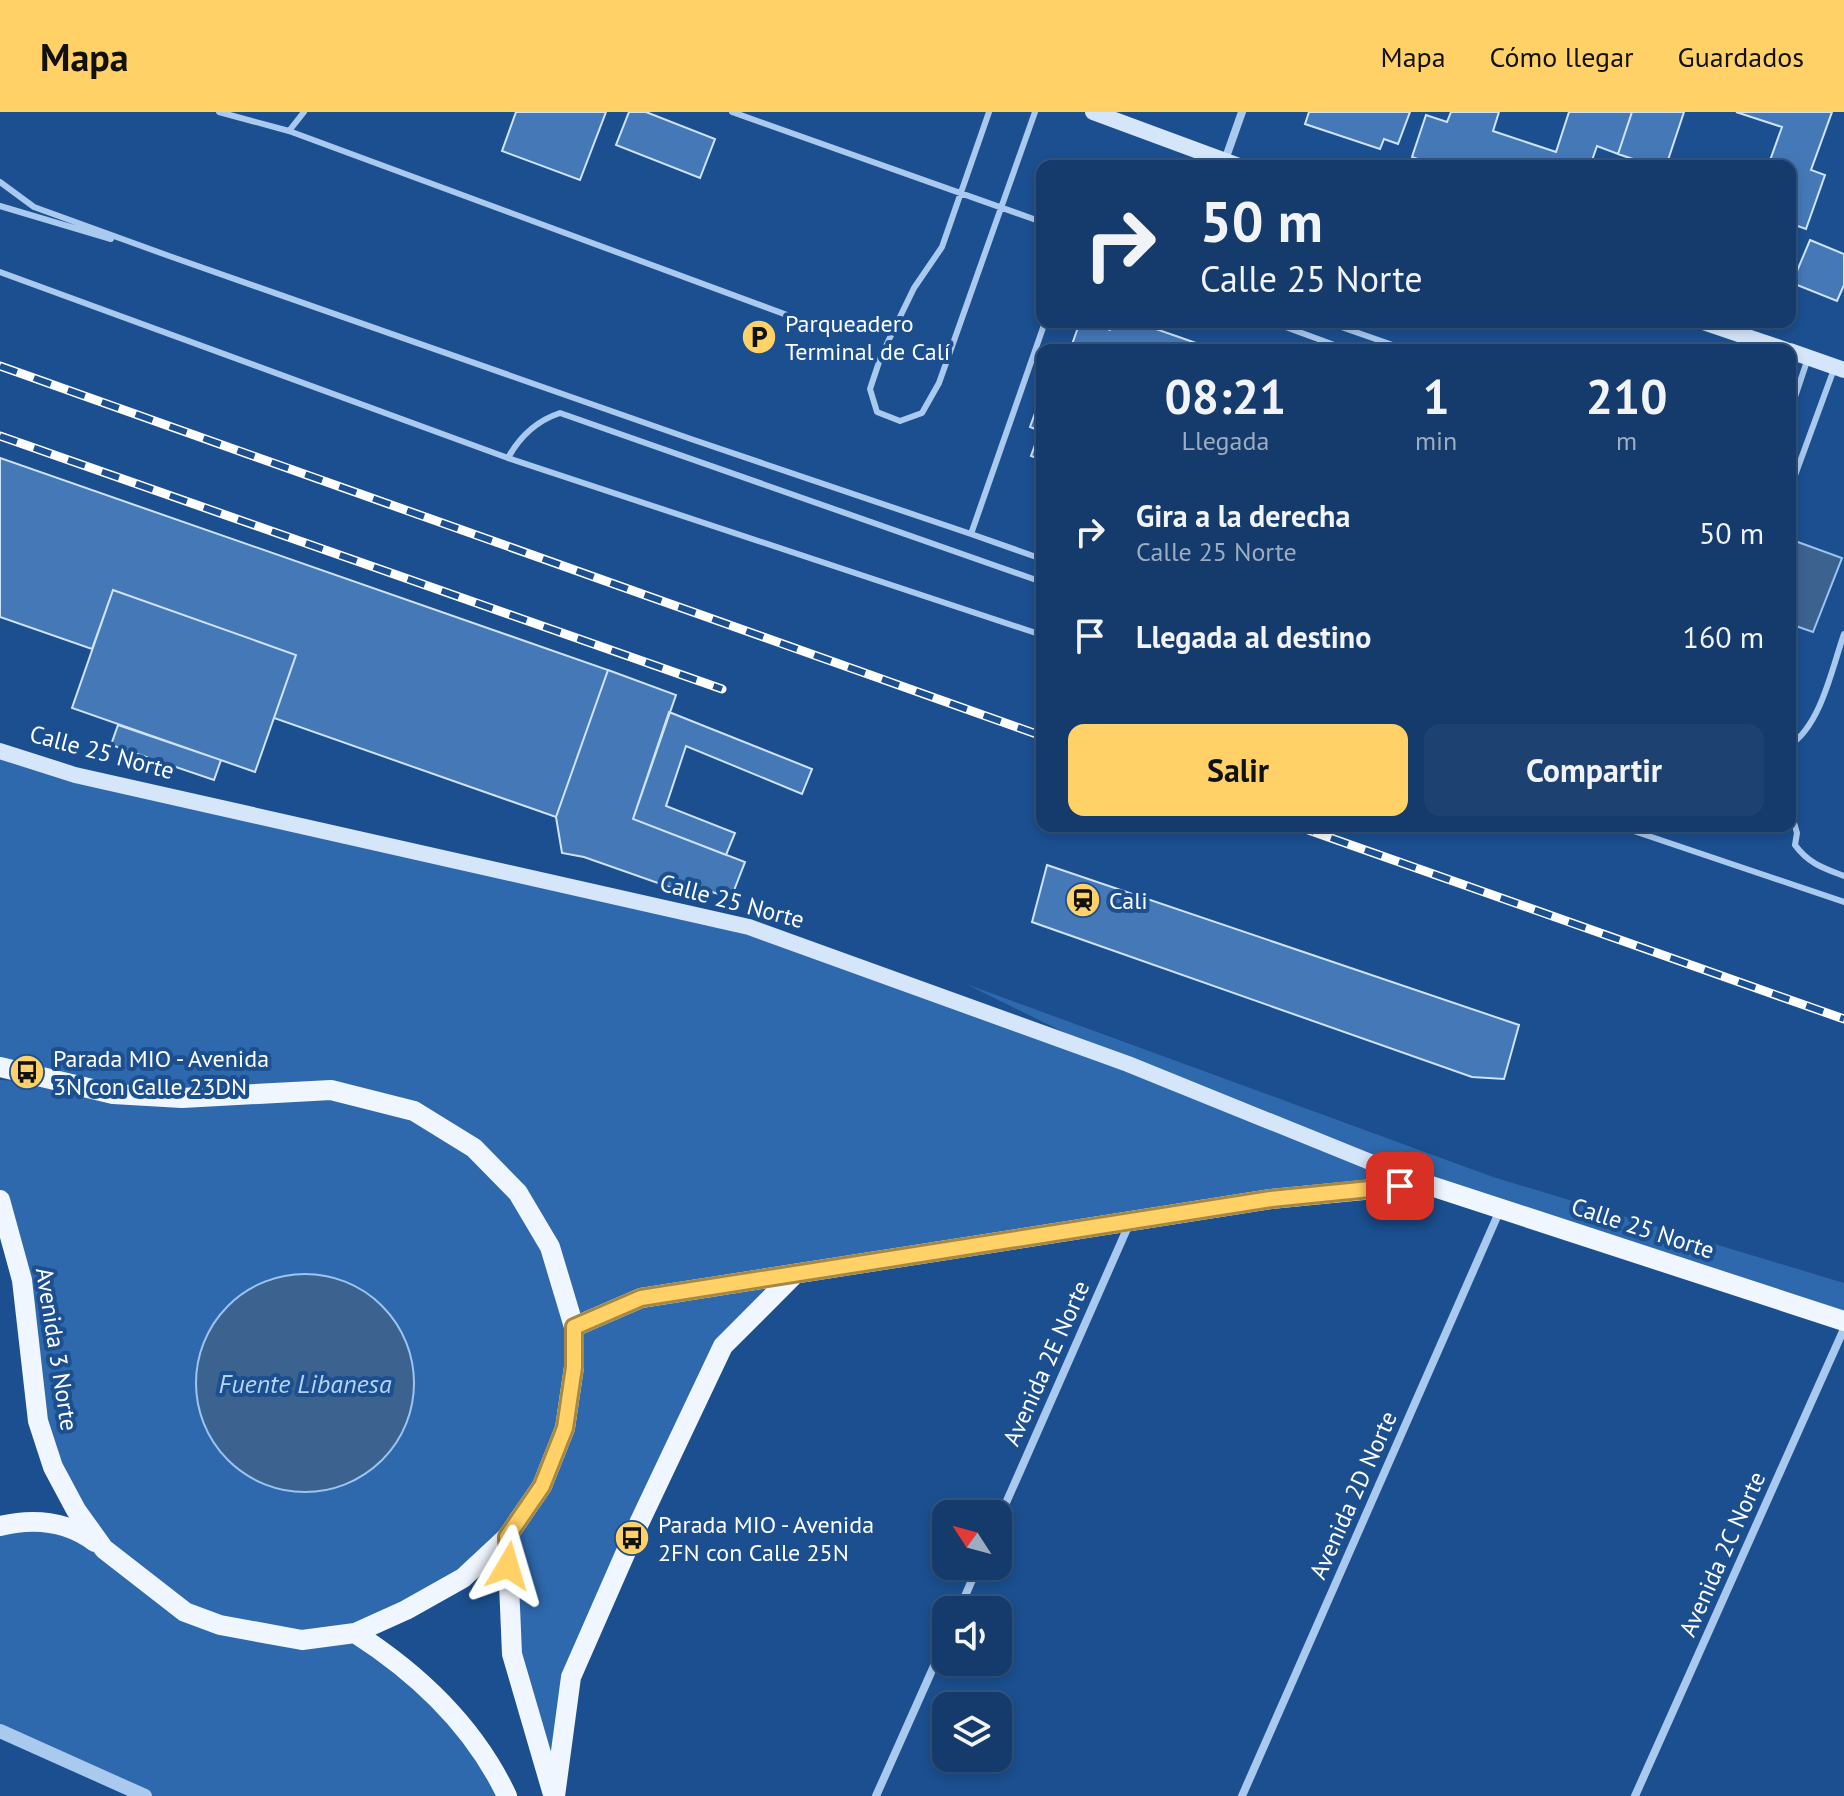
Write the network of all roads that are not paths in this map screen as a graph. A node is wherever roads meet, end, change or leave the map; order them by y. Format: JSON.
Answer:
{"nodes":[{"id":1,"x":219,"y":112,"type":"edge"},
{"id":2,"x":304,"y":112,"type":"edge"},
{"id":3,"x":732,"y":112,"type":"edge"},
{"id":4,"x":989,"y":112,"type":"edge"},
{"id":5,"x":1035,"y":112,"type":"edge"},
{"id":6,"x":1093,"y":112,"type":"edge"},
{"id":7,"x":1242,"y":112,"type":"edge"},
{"id":8,"x":289,"y":131,"type":"junction"},
{"id":9,"x":1221,"y":160,"type":"edge"},
{"id":10,"x":1233,"y":160,"type":"edge"},
{"id":11,"x":0,"y":182,"type":"edge"},
{"id":12,"x":0,"y":206,"type":"edge"},
{"id":13,"x":1036,"y":220,"type":"edge"},
{"id":14,"x":172,"y":257,"type":"junction"},
{"id":15,"x":0,"y":272,"type":"edge"},
{"id":16,"x":1288,"y":328,"type":"edge"},
{"id":17,"x":1344,"y":328,"type":"edge"},
{"id":18,"x":1721,"y":328,"type":"edge"},
{"id":19,"x":833,"y":332,"type":"dead end"},
{"id":20,"x":1332,"y":344,"type":"edge"},
{"id":21,"x":1390,"y":344,"type":"edge"},
{"id":22,"x":1767,"y":344,"type":"edge"},
{"id":23,"x":1036,"y":348,"type":"edge"},
{"id":24,"x":1796,"y":354,"type":"edge"},
{"id":25,"x":1809,"y":358,"type":"junction"},
{"id":26,"x":1839,"y":368,"type":"edge"},
{"id":27,"x":1796,"y":395,"type":"edge"},
{"id":28,"x":508,"y":458,"type":"junction"},
{"id":29,"x":1796,"y":474,"type":"edge"},
{"id":30,"x":971,"y":534,"type":"junction"},
{"id":31,"x":1036,"y":557,"type":"edge"},
{"id":32,"x":1036,"y":580,"type":"edge"},
{"id":33,"x":1036,"y":633,"type":"edge"},
{"id":34,"x":1844,"y":634,"type":"edge"},
{"id":35,"x":1796,"y":741,"type":"edge"},
{"id":36,"x":0,"y":751,"type":"edge"},
{"id":37,"x":1796,"y":830,"type":"edge"},
{"id":38,"x":1637,"y":832,"type":"edge"},
{"id":39,"x":1844,"y":876,"type":"edge"},
{"id":40,"x":1844,"y":902,"type":"edge"},
{"id":41,"x":0,"y":1067,"type":"edge"},
{"id":42,"x":1425,"y":1184,"type":"junction"},
{"id":43,"x":0,"y":1202,"type":"edge"},
{"id":44,"x":1501,"y":1209,"type":"junction"},
{"id":45,"x":1131,"y":1220,"type":"junction"},
{"id":46,"x":793,"y":1276,"type":"junction"},
{"id":47,"x":1844,"y":1321,"type":"edge"},
{"id":48,"x":574,"y":1327,"type":"junction"},
{"id":49,"x":1844,"y":1329,"type":"edge"},
{"id":50,"x":1007,"y":1500,"type":"edge"},
{"id":51,"x":0,"y":1526,"type":"edge"},
{"id":52,"x":507,"y":1537,"type":"junction"},
{"id":53,"x":104,"y":1549,"type":"junction"},
{"id":54,"x":355,"y":1633,"type":"junction"},
{"id":55,"x":932,"y":1670,"type":"edge"},
{"id":56,"x":0,"y":1731,"type":"edge"},
{"id":57,"x":145,"y":1796,"type":"edge"},
{"id":58,"x":507,"y":1796,"type":"edge"},
{"id":59,"x":554,"y":1796,"type":"edge"},
{"id":60,"x":876,"y":1796,"type":"edge"},
{"id":61,"x":1242,"y":1796,"type":"edge"},
{"id":62,"x":1635,"y":1796,"type":"edge"}],
"edges":[{"from":1,"to":8,"type":"lane"},
{"from":2,"to":8,"type":"lane"},
{"from":3,"to":13,"type":"lane"},
{"from":4,"to":5,"type":"lane"},
{"from":6,"to":9,"type":"main road"},
{"from":7,"to":10,"type":"street"},
{"from":8,"to":19,"type":"lane"},
{"from":11,"to":14,"type":"lane"},
{"from":12,"to":14,"type":"lane"},
{"from":14,"to":30,"type":"lane"},
{"from":15,"to":28,"type":"lane"},
{"from":16,"to":20,"type":"lane"},
{"from":17,"to":21,"type":"lane"},
{"from":18,"to":22,"type":"main road"},
{"from":23,"to":30,"type":"lane"},
{"from":24,"to":25,"type":"main road"},
{"from":25,"to":26,"type":"main road"},
{"from":25,"to":27,"type":"lane"},
{"from":26,"to":29,"type":"lane"},
{"from":28,"to":32,"type":"lane"},
{"from":28,"to":33,"type":"lane"},
{"from":30,"to":31,"type":"lane"},
{"from":34,"to":35,"type":"lane"},
{"from":36,"to":42,"type":"main road","name":"Calle 25 Norte"},
{"from":37,"to":39,"type":"lane"},
{"from":38,"to":40,"type":"lane"},
{"from":41,"to":48,"type":"main road","name":"Avenida 3 Norte"},
{"from":42,"to":44,"type":"main road","name":"Calle 25 Norte"},
{"from":42,"to":45,"type":"main road","name":"Calle 25 Norte"},
{"from":43,"to":53,"type":"main road","name":"Avenida 3 Norte"},
{"from":44,"to":47,"type":"main road","name":"Calle 25 Norte"},
{"from":44,"to":61,"type":"street","name":"Avenida 2D Norte"},
{"from":45,"to":46,"type":"main road","name":"Calle 25 Norte"},
{"from":45,"to":50,"type":"street","name":"Avenida 2E Norte"},
{"from":46,"to":48,"type":"main road","name":"Calle 25 Norte"},
{"from":46,"to":59,"type":"main road"},
{"from":48,"to":52,"type":"main road","name":"Avenida 3 Norte"},
{"from":49,"to":62,"type":"street","name":"Avenida 2C Norte"},
{"from":51,"to":53,"type":"main road"},
{"from":52,"to":54,"type":"main road","name":"Avenida 3 Norte"},
{"from":52,"to":59,"type":"main road"},
{"from":53,"to":54,"type":"main road","name":"Avenida 3 Norte"},
{"from":54,"to":58,"type":"main road"},
{"from":55,"to":60,"type":"street"},
{"from":56,"to":57,"type":"street"}]}
